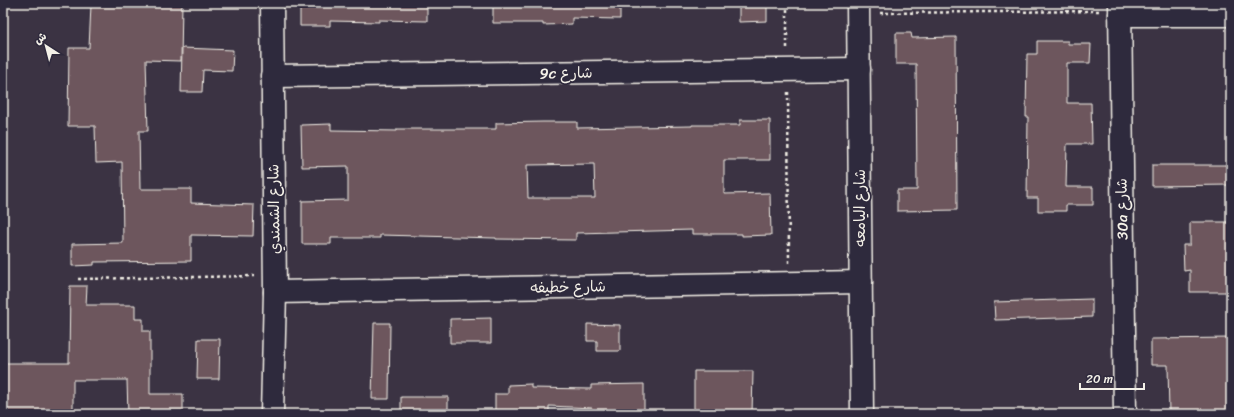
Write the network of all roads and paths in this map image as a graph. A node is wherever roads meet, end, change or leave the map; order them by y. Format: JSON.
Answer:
{"nodes":[{"id":1,"x":272,"y":3,"type":"edge"},
{"id":2,"x":787,"y":3,"type":"edge"},
{"id":3,"x":859,"y":8,"type":"edge"},
{"id":4,"x":1120,"y":10,"type":"edge"},
{"id":5,"x":1231,"y":15,"type":"edge"},
{"id":6,"x":859,"y":69,"type":"junction"},
{"id":7,"x":788,"y":70,"type":"junction"},
{"id":8,"x":272,"y":76,"type":"junction"},
{"id":9,"x":78,"y":279,"type":"dead end"},
{"id":10,"x":861,"y":282,"type":"junction"},
{"id":11,"x":789,"y":283,"type":"junction"},
{"id":12,"x":275,"y":284,"type":"junction"},
{"id":13,"x":272,"y":414,"type":"edge"},
{"id":14,"x":862,"y":414,"type":"edge"},
{"id":15,"x":1125,"y":414,"type":"edge"}],
"edges":[{"from":1,"to":8,"type":"street","name":"شارع الشمندي"},
{"from":2,"to":7,"type":"path"},
{"from":3,"to":4,"type":"path"},
{"from":3,"to":6,"type":"street","name":"شارع اليامعه"},
{"from":4,"to":5,"type":"street"},
{"from":4,"to":15,"type":"street","name":"30a شارع"},
{"from":6,"to":7,"type":"street","name":"9c شارع"},
{"from":6,"to":10,"type":"street","name":"شارع اليامعه"},
{"from":7,"to":8,"type":"street","name":"9c شارع"},
{"from":7,"to":11,"type":"path"},
{"from":8,"to":12,"type":"street","name":"شارع الشمندي"},
{"from":9,"to":12,"type":"path"},
{"from":10,"to":11,"type":"street","name":"شارع خطيفه"},
{"from":10,"to":14,"type":"street","name":"شارع اليامعه"},
{"from":11,"to":12,"type":"street","name":"شارع خطيفه"},
{"from":12,"to":13,"type":"street","name":"شارع الشمندي"}]}
